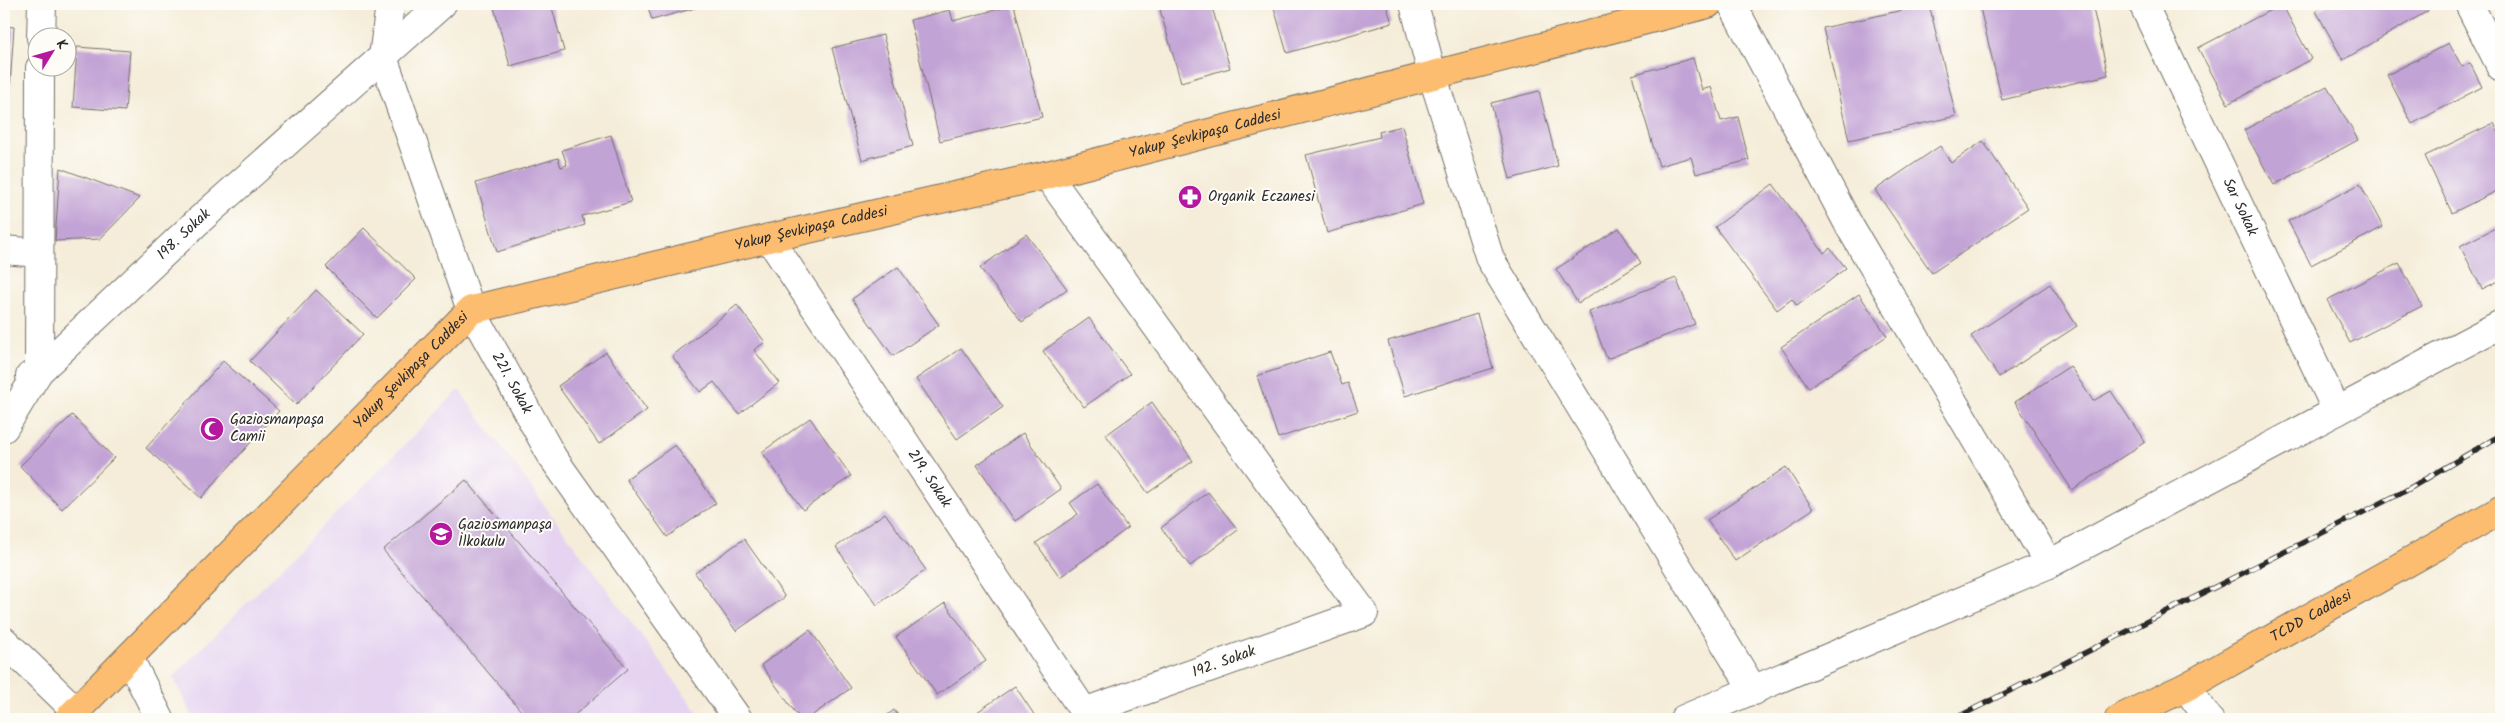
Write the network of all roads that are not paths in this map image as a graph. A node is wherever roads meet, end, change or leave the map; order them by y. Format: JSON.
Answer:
{"nodes":[{"id":1,"x":42,"y":4,"type":"edge"},
{"id":2,"x":390,"y":4,"type":"edge"},
{"id":3,"x":442,"y":4,"type":"edge"},
{"id":4,"x":1414,"y":4,"type":"edge"},
{"id":5,"x":1708,"y":4,"type":"edge"},
{"id":6,"x":1732,"y":4,"type":"edge"},
{"id":7,"x":2143,"y":4,"type":"edge"},
{"id":8,"x":2469,"y":4,"type":"edge"},
{"id":9,"x":41,"y":28,"type":"edge"},
{"id":10,"x":382,"y":57,"type":"junction"},
{"id":11,"x":2501,"y":67,"type":"edge"},
{"id":12,"x":1432,"y":74,"type":"junction"},
{"id":13,"x":40,"y":78,"type":"edge"},
{"id":14,"x":1047,"y":175,"type":"junction"},
{"id":15,"x":769,"y":238,"type":"junction"},
{"id":16,"x":4,"y":250,"type":"edge"},
{"id":17,"x":39,"y":253,"type":"junction"},
{"id":18,"x":471,"y":310,"type":"junction"},
{"id":19,"x":2501,"y":324,"type":"edge"},
{"id":20,"x":39,"y":371,"type":"junction"},
{"id":21,"x":4,"y":392,"type":"edge"},
{"id":22,"x":2337,"y":411,"type":"junction"},
{"id":23,"x":4,"y":428,"type":"edge"},
{"id":24,"x":2501,"y":510,"type":"edge"},
{"id":25,"x":2049,"y":564,"type":"junction"},
{"id":26,"x":4,"y":641,"type":"edge"},
{"id":27,"x":129,"y":658,"type":"junction"},
{"id":28,"x":2186,"y":687,"type":"junction"},
{"id":29,"x":1754,"y":691,"type":"junction"},
{"id":30,"x":72,"y":715,"type":"edge"},
{"id":31,"x":1087,"y":716,"type":"edge"},
{"id":32,"x":160,"y":719,"type":"edge"},
{"id":33,"x":738,"y":719,"type":"edge"},
{"id":34,"x":1684,"y":719,"type":"edge"},
{"id":35,"x":2119,"y":719,"type":"edge"},
{"id":36,"x":2209,"y":719,"type":"edge"}],
"edges":[{"from":1,"to":9,"type":"street"},
{"from":2,"to":10,"type":"street","name":"221. Sokak"},
{"from":3,"to":10,"type":"street","name":"198. Sokak"},
{"from":4,"to":12,"type":"street"},
{"from":5,"to":12,"type":"main road","name":"Yakup Şevkipaşa Caddesi"},
{"from":6,"to":25,"type":"street"},
{"from":7,"to":22,"type":"street","name":"Sar Sokak"},
{"from":8,"to":11,"type":"street"},
{"from":10,"to":18,"type":"street","name":"221. Sokak"},
{"from":10,"to":20,"type":"street","name":"198. Sokak"},
{"from":12,"to":14,"type":"main road","name":"Yakup Şevkipaşa Caddesi"},
{"from":12,"to":29,"type":"street"},
{"from":13,"to":17,"type":"street"},
{"from":14,"to":15,"type":"main road","name":"Yakup Şevkipaşa Caddesi"},
{"from":14,"to":31,"type":"street","name":"192. Sokak"},
{"from":15,"to":18,"type":"main road","name":"Yakup Şevkipaşa Caddesi"},
{"from":15,"to":31,"type":"street","name":"219. Sokak"},
{"from":16,"to":17,"type":"street"},
{"from":17,"to":20,"type":"street"},
{"from":18,"to":27,"type":"main road","name":"Yakup Şevkipaşa Caddesi"},
{"from":18,"to":33,"type":"street","name":"221. Sokak"},
{"from":19,"to":22,"type":"street"},
{"from":20,"to":21,"type":"street"},
{"from":20,"to":23,"type":"street","name":"198. Sokak"},
{"from":22,"to":25,"type":"street"},
{"from":24,"to":28,"type":"main road","name":"TCDD Caddesi"},
{"from":25,"to":29,"type":"street"},
{"from":26,"to":30,"type":"street"},
{"from":27,"to":30,"type":"main road","name":"Yakup Şevkipaşa Caddesi"},
{"from":27,"to":32,"type":"street"},
{"from":28,"to":35,"type":"main road","name":"TCDD Caddesi"},
{"from":28,"to":36,"type":"street"},
{"from":29,"to":34,"type":"street"}]}
